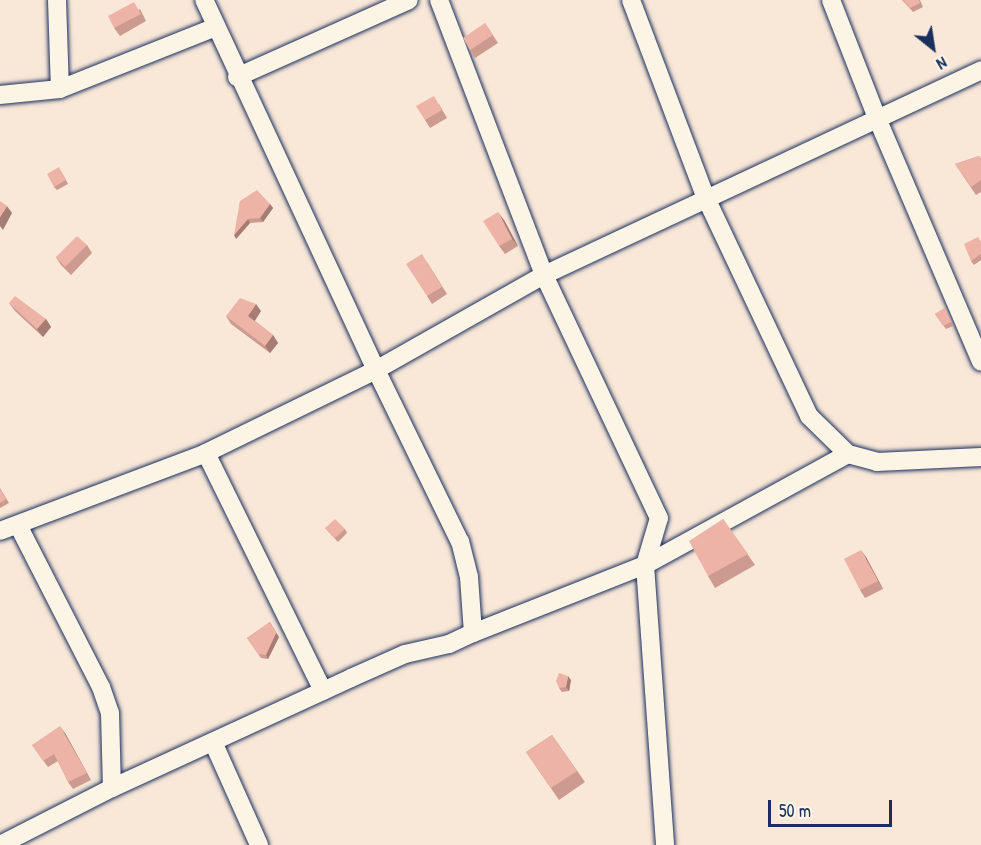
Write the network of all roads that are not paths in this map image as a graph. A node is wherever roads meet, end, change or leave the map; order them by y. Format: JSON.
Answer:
{"nodes":[{"id":1,"x":57,"y":0,"type":"edge"},
{"id":2,"x":204,"y":0,"type":"edge"},
{"id":3,"x":409,"y":0,"type":"edge"},
{"id":4,"x":439,"y":0,"type":"edge"},
{"id":5,"x":631,"y":0,"type":"edge"},
{"id":6,"x":831,"y":0,"type":"edge"},
{"id":7,"x":216,"y":27,"type":"junction"},
{"id":8,"x":981,"y":70,"type":"edge"},
{"id":9,"x":237,"y":77,"type":"junction"},
{"id":10,"x":60,"y":89,"type":"junction"},
{"id":11,"x":0,"y":95,"type":"edge"},
{"id":12,"x":877,"y":118,"type":"junction"},
{"id":13,"x":706,"y":198,"type":"junction"},
{"id":14,"x":544,"y":275,"type":"junction"},
{"id":15,"x":981,"y":362,"type":"edge"},
{"id":16,"x":376,"y":370,"type":"junction"},
{"id":17,"x":206,"y":453,"type":"junction"},
{"id":18,"x":848,"y":454,"type":"junction"},
{"id":19,"x":981,"y":457,"type":"edge"},
{"id":20,"x":18,"y":525,"type":"junction"},
{"id":21,"x":0,"y":531,"type":"edge"},
{"id":22,"x":645,"y":565,"type":"junction"},
{"id":23,"x":473,"y":633,"type":"junction"},
{"id":24,"x":323,"y":691,"type":"junction"},
{"id":25,"x":213,"y":742,"type":"junction"},
{"id":26,"x":112,"y":788,"type":"junction"},
{"id":27,"x":0,"y":845,"type":"edge"},
{"id":28,"x":259,"y":845,"type":"edge"},
{"id":29,"x":665,"y":845,"type":"edge"}],
"edges":[{"from":1,"to":10,"type":"street"},
{"from":2,"to":7,"type":"street"},
{"from":3,"to":9,"type":"street"},
{"from":4,"to":14,"type":"street"},
{"from":5,"to":13,"type":"street"},
{"from":6,"to":12,"type":"street"},
{"from":7,"to":9,"type":"street"},
{"from":7,"to":10,"type":"street"},
{"from":8,"to":12,"type":"street"},
{"from":9,"to":16,"type":"street"},
{"from":10,"to":11,"type":"street"},
{"from":12,"to":13,"type":"street"},
{"from":12,"to":15,"type":"street"},
{"from":13,"to":14,"type":"street"},
{"from":13,"to":18,"type":"street"},
{"from":14,"to":16,"type":"street"},
{"from":14,"to":22,"type":"street"},
{"from":16,"to":17,"type":"street"},
{"from":16,"to":23,"type":"street"},
{"from":17,"to":20,"type":"street"},
{"from":17,"to":24,"type":"street"},
{"from":18,"to":19,"type":"street"},
{"from":18,"to":22,"type":"street"},
{"from":20,"to":21,"type":"street"},
{"from":20,"to":26,"type":"street"},
{"from":22,"to":23,"type":"street"},
{"from":22,"to":29,"type":"street"},
{"from":23,"to":24,"type":"street"},
{"from":24,"to":25,"type":"street"},
{"from":25,"to":26,"type":"street"},
{"from":25,"to":28,"type":"street"},
{"from":26,"to":27,"type":"street"}]}
